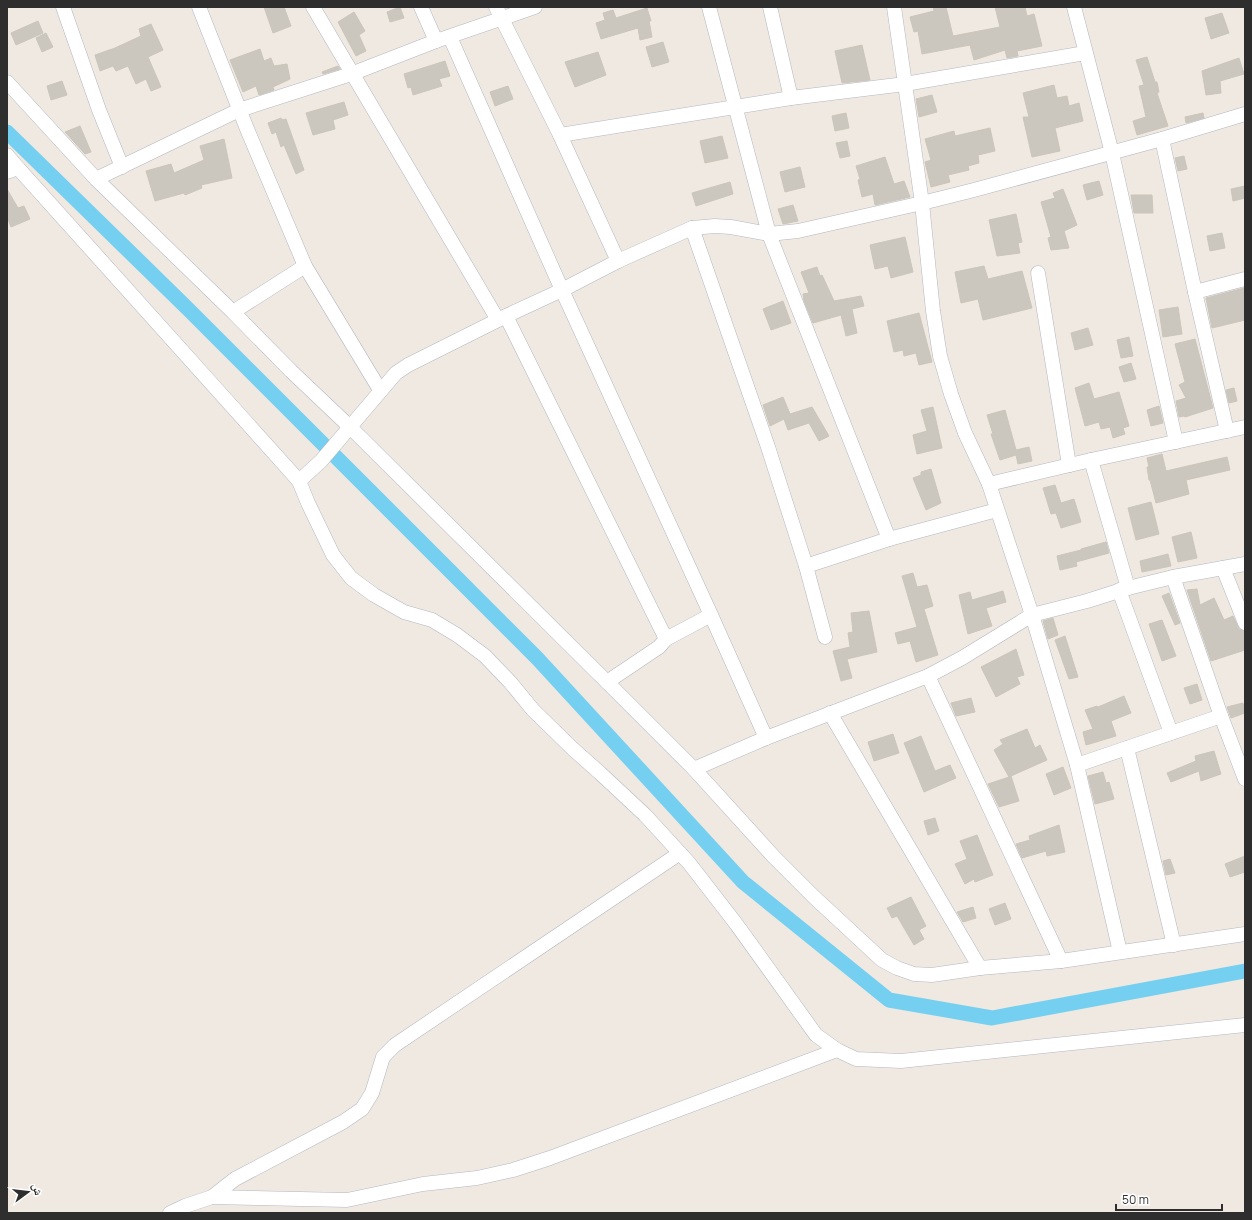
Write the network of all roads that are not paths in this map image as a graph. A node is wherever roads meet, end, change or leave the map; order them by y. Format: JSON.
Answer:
{"nodes":[{"id":1,"x":63,"y":7,"type":"edge"},
{"id":2,"x":199,"y":7,"type":"edge"},
{"id":3,"x":313,"y":7,"type":"edge"},
{"id":4,"x":421,"y":7,"type":"edge"},
{"id":5,"x":535,"y":7,"type":"edge"},
{"id":6,"x":709,"y":7,"type":"edge"},
{"id":7,"x":770,"y":7,"type":"edge"},
{"id":8,"x":894,"y":7,"type":"edge"},
{"id":9,"x":1074,"y":7,"type":"edge"},
{"id":10,"x":498,"y":13,"type":"edge"},
{"id":11,"x":450,"y":37,"type":"junction"},
{"id":12,"x":436,"y":41,"type":"junction"},
{"id":13,"x":1085,"y":53,"type":"junction"},
{"id":14,"x":351,"y":74,"type":"junction"},
{"id":15,"x":7,"y":82,"type":"edge"},
{"id":16,"x":905,"y":84,"type":"junction"},
{"id":17,"x":791,"y":98,"type":"junction"},
{"id":18,"x":735,"y":107,"type":"junction"},
{"id":19,"x":239,"y":110,"type":"junction"},
{"id":20,"x":1245,"y":114,"type":"edge"},
{"id":21,"x":560,"y":135,"type":"junction"},
{"id":22,"x":1162,"y":139,"type":"junction"},
{"id":23,"x":1112,"y":153,"type":"junction"},
{"id":24,"x":7,"y":155,"type":"edge"},
{"id":25,"x":122,"y":167,"type":"junction"},
{"id":26,"x":13,"y":170,"type":"edge"},
{"id":27,"x":96,"y":179,"type":"junction"},
{"id":28,"x":922,"y":203,"type":"junction"},
{"id":29,"x":692,"y":228,"type":"junction"},
{"id":30,"x":769,"y":234,"type":"junction"},
{"id":31,"x":618,"y":261,"type":"junction"},
{"id":32,"x":305,"y":266,"type":"junction"},
{"id":33,"x":1038,"y":273,"type":"dead end"},
{"id":34,"x":1245,"y":279,"type":"edge"},
{"id":35,"x":562,"y":290,"type":"junction"},
{"id":36,"x":1195,"y":292,"type":"junction"},
{"id":37,"x":233,"y":312,"type":"junction"},
{"id":38,"x":502,"y":318,"type":"junction"},
{"id":39,"x":380,"y":390,"type":"junction"},
{"id":40,"x":350,"y":427,"type":"junction"},
{"id":41,"x":1245,"y":427,"type":"edge"},
{"id":42,"x":1227,"y":431,"type":"junction"},
{"id":43,"x":1176,"y":442,"type":"junction"},
{"id":44,"x":1091,"y":460,"type":"junction"},
{"id":45,"x":1069,"y":465,"type":"junction"},
{"id":46,"x":298,"y":481,"type":"junction"},
{"id":47,"x":989,"y":484,"type":"junction"},
{"id":48,"x":997,"y":510,"type":"junction"},
{"id":49,"x":889,"y":539,"type":"junction"},
{"id":50,"x":1245,"y":564,"type":"edge"},
{"id":51,"x":806,"y":566,"type":"junction"},
{"id":52,"x":1223,"y":568,"type":"junction"},
{"id":53,"x":1173,"y":577,"type":"junction"},
{"id":54,"x":1124,"y":589,"type":"junction"},
{"id":55,"x":711,"y":615,"type":"junction"},
{"id":56,"x":1032,"y":615,"type":"junction"},
{"id":57,"x":1245,"y":624,"type":"edge"},
{"id":58,"x":825,"y":637,"type":"dead end"},
{"id":59,"x":666,"y":639,"type":"junction"},
{"id":60,"x":928,"y":676,"type":"junction"},
{"id":61,"x":607,"y":682,"type":"junction"},
{"id":62,"x":830,"y":713,"type":"junction"},
{"id":63,"x":1221,"y":716,"type":"junction"},
{"id":64,"x":1171,"y":733,"type":"junction"},
{"id":65,"x":766,"y":738,"type":"junction"},
{"id":66,"x":1127,"y":748,"type":"junction"},
{"id":67,"x":1077,"y":765,"type":"junction"},
{"id":68,"x":694,"y":769,"type":"junction"},
{"id":69,"x":1245,"y":779,"type":"edge"},
{"id":70,"x":680,"y":853,"type":"junction"},
{"id":71,"x":1245,"y":934,"type":"edge"},
{"id":72,"x":1174,"y":945,"type":"junction"},
{"id":73,"x":1120,"y":952,"type":"junction"},
{"id":74,"x":1061,"y":961,"type":"junction"},
{"id":75,"x":980,"y":968,"type":"junction"},
{"id":76,"x":1245,"y":1025,"type":"edge"},
{"id":77,"x":837,"y":1050,"type":"junction"},
{"id":78,"x":212,"y":1197,"type":"junction"},
{"id":79,"x":170,"y":1213,"type":"edge"}],
"edges":[{"from":1,"to":25,"type":"street"},
{"from":2,"to":19,"type":"street"},
{"from":3,"to":14,"type":"street"},
{"from":4,"to":12,"type":"street"},
{"from":5,"to":10,"type":"street"},
{"from":6,"to":18,"type":"street"},
{"from":7,"to":17,"type":"street"},
{"from":8,"to":16,"type":"street"},
{"from":9,"to":13,"type":"street"},
{"from":10,"to":11,"type":"street"},
{"from":10,"to":21,"type":"street"},
{"from":11,"to":12,"type":"street"},
{"from":11,"to":35,"type":"street"},
{"from":12,"to":14,"type":"street"},
{"from":13,"to":16,"type":"street"},
{"from":13,"to":23,"type":"street"},
{"from":14,"to":19,"type":"street"},
{"from":14,"to":38,"type":"street"},
{"from":15,"to":27,"type":"street"},
{"from":16,"to":17,"type":"street"},
{"from":16,"to":28,"type":"street"},
{"from":17,"to":18,"type":"street"},
{"from":18,"to":21,"type":"street"},
{"from":18,"to":30,"type":"street"},
{"from":19,"to":25,"type":"street"},
{"from":19,"to":32,"type":"street"},
{"from":20,"to":22,"type":"street"},
{"from":21,"to":31,"type":"street"},
{"from":22,"to":23,"type":"street"},
{"from":22,"to":36,"type":"street"},
{"from":23,"to":28,"type":"street"},
{"from":23,"to":43,"type":"street"},
{"from":24,"to":26,"type":"street"},
{"from":25,"to":27,"type":"street"},
{"from":26,"to":46,"type":"street"},
{"from":27,"to":37,"type":"street"},
{"from":28,"to":30,"type":"street"},
{"from":28,"to":47,"type":"street"},
{"from":29,"to":30,"type":"street"},
{"from":29,"to":31,"type":"street"},
{"from":29,"to":51,"type":"street"},
{"from":30,"to":49,"type":"street"},
{"from":31,"to":35,"type":"street"},
{"from":32,"to":37,"type":"street"},
{"from":32,"to":39,"type":"street"},
{"from":33,"to":45,"type":"street"},
{"from":34,"to":36,"type":"street"},
{"from":35,"to":38,"type":"street"},
{"from":35,"to":55,"type":"street"},
{"from":36,"to":42,"type":"street"},
{"from":37,"to":40,"type":"street"},
{"from":38,"to":39,"type":"street"},
{"from":38,"to":59,"type":"street"},
{"from":39,"to":40,"type":"street"},
{"from":40,"to":46,"type":"street"},
{"from":40,"to":61,"type":"street"},
{"from":41,"to":42,"type":"street"},
{"from":42,"to":43,"type":"street"},
{"from":43,"to":44,"type":"street"},
{"from":44,"to":45,"type":"street"},
{"from":44,"to":54,"type":"street"},
{"from":45,"to":47,"type":"street"},
{"from":46,"to":70,"type":"street"},
{"from":47,"to":48,"type":"street"},
{"from":48,"to":49,"type":"street"},
{"from":48,"to":56,"type":"street"},
{"from":49,"to":51,"type":"street"},
{"from":50,"to":52,"type":"street"},
{"from":51,"to":58,"type":"street"},
{"from":52,"to":53,"type":"street"},
{"from":52,"to":57,"type":"street"},
{"from":53,"to":54,"type":"street"},
{"from":53,"to":63,"type":"street"},
{"from":54,"to":56,"type":"street"},
{"from":54,"to":64,"type":"street"},
{"from":55,"to":59,"type":"street"},
{"from":55,"to":65,"type":"street"},
{"from":56,"to":60,"type":"street"},
{"from":56,"to":67,"type":"street"},
{"from":59,"to":61,"type":"street"},
{"from":60,"to":62,"type":"street"},
{"from":60,"to":74,"type":"street"},
{"from":61,"to":68,"type":"street"},
{"from":62,"to":65,"type":"street"},
{"from":62,"to":75,"type":"street"},
{"from":63,"to":64,"type":"street"},
{"from":63,"to":69,"type":"street"},
{"from":64,"to":66,"type":"street"},
{"from":65,"to":68,"type":"street"},
{"from":66,"to":67,"type":"street"},
{"from":66,"to":72,"type":"street"},
{"from":67,"to":73,"type":"street"},
{"from":68,"to":75,"type":"street"},
{"from":70,"to":77,"type":"street"},
{"from":70,"to":78,"type":"street"},
{"from":71,"to":72,"type":"street"},
{"from":72,"to":73,"type":"street"},
{"from":73,"to":74,"type":"street"},
{"from":74,"to":75,"type":"street"},
{"from":76,"to":77,"type":"street"},
{"from":77,"to":78,"type":"street"},
{"from":78,"to":79,"type":"street"}]}
